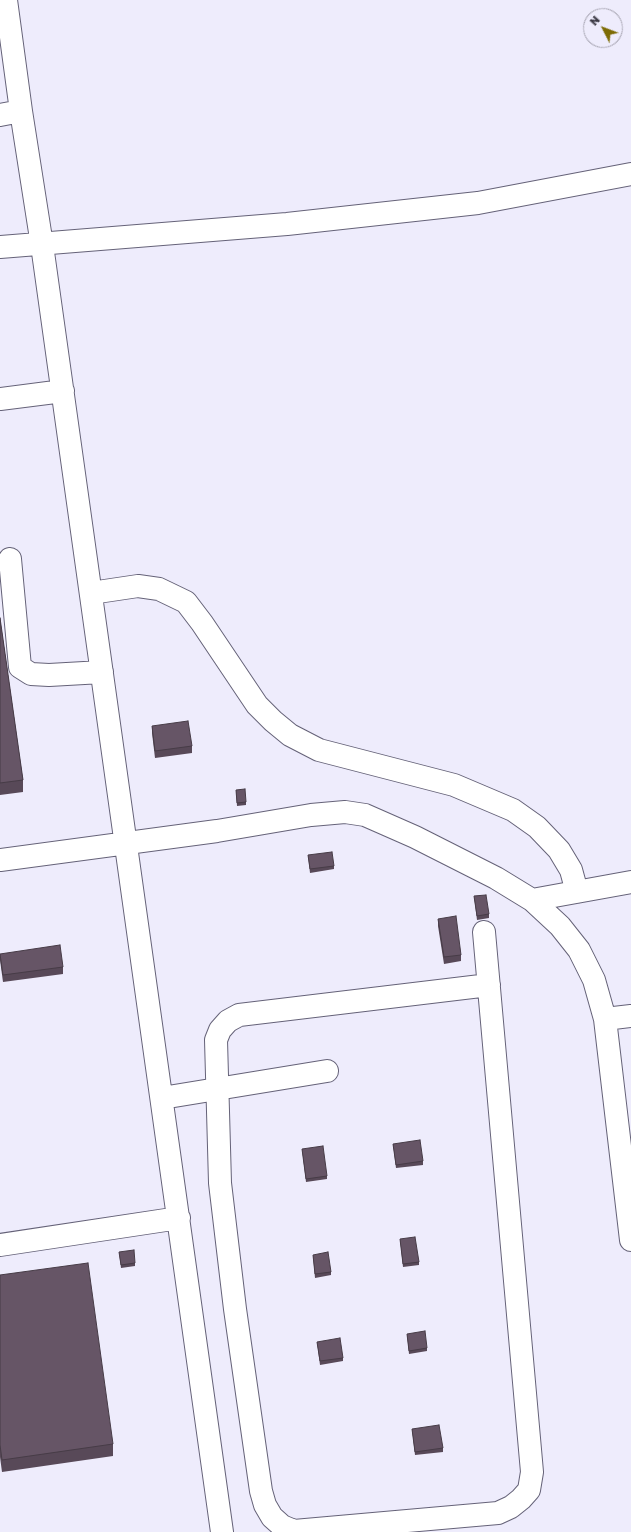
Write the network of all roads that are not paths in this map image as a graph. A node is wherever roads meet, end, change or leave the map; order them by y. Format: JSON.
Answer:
{"nodes":[{"id":1,"x":6,"y":0,"type":"edge"},
{"id":2,"x":21,"y":111,"type":"junction"},
{"id":3,"x":0,"y":115,"type":"edge"},
{"id":4,"x":631,"y":174,"type":"edge"},
{"id":5,"x":42,"y":245,"type":"junction"},
{"id":6,"x":0,"y":247,"type":"edge"},
{"id":7,"x":63,"y":391,"type":"junction"},
{"id":8,"x":0,"y":399,"type":"edge"},
{"id":9,"x":10,"y":559,"type":"dead end"},
{"id":10,"x":91,"y":593,"type":"junction"},
{"id":11,"x":102,"y":672,"type":"junction"},
{"id":12,"x":126,"y":843,"type":"junction"},
{"id":13,"x":0,"y":860,"type":"edge"},
{"id":14,"x":631,"y":882,"type":"edge"},
{"id":15,"x":577,"y":892,"type":"junction"},
{"id":16,"x":532,"y":900,"type":"junction"},
{"id":17,"x":484,"y":932,"type":"dead end"},
{"id":18,"x":488,"y":985,"type":"junction"},
{"id":19,"x":631,"y":1016,"type":"edge"},
{"id":20,"x":605,"y":1019,"type":"junction"},
{"id":21,"x":327,"y":1071,"type":"dead end"},
{"id":22,"x":217,"y":1089,"type":"junction"},
{"id":23,"x":162,"y":1098,"type":"junction"},
{"id":24,"x":179,"y":1218,"type":"junction"},
{"id":25,"x":631,"y":1240,"type":"edge"},
{"id":26,"x":0,"y":1245,"type":"edge"},
{"id":27,"x":222,"y":1532,"type":"edge"}],
"edges":[{"from":1,"to":2,"type":"lane"},
{"from":2,"to":3,"type":"lane"},
{"from":2,"to":5,"type":"lane"},
{"from":4,"to":5,"type":"lane"},
{"from":5,"to":6,"type":"lane"},
{"from":5,"to":7,"type":"lane"},
{"from":7,"to":8,"type":"lane"},
{"from":7,"to":10,"type":"lane"},
{"from":9,"to":11,"type":"lane"},
{"from":10,"to":11,"type":"lane"},
{"from":10,"to":15,"type":"lane"},
{"from":11,"to":12,"type":"lane"},
{"from":12,"to":13,"type":"lane"},
{"from":12,"to":16,"type":"lane"},
{"from":12,"to":23,"type":"lane"},
{"from":14,"to":15,"type":"lane"},
{"from":15,"to":16,"type":"lane"},
{"from":16,"to":20,"type":"lane"},
{"from":17,"to":18,"type":"lane"},
{"from":18,"to":22,"type":"lane"},
{"from":18,"to":22,"type":"lane"},
{"from":19,"to":20,"type":"lane"},
{"from":20,"to":25,"type":"lane"},
{"from":21,"to":22,"type":"lane"},
{"from":22,"to":23,"type":"lane"},
{"from":23,"to":24,"type":"lane"},
{"from":24,"to":26,"type":"lane"},
{"from":24,"to":27,"type":"lane"}]}
